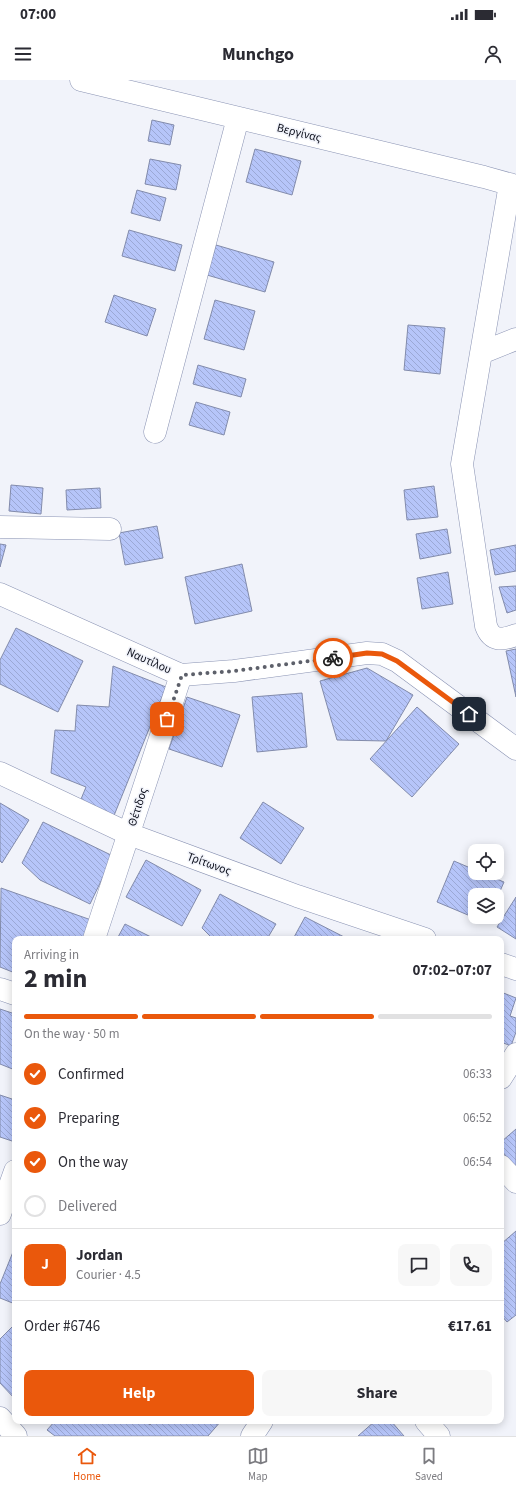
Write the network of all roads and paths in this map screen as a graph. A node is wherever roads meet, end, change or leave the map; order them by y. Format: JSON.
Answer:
{"nodes":[{"id":1,"x":81,"y":80,"type":"edge"},
{"id":2,"x":238,"y":118,"type":"junction"},
{"id":3,"x":513,"y":185,"type":"edge"},
{"id":4,"x":516,"y":339,"type":"edge"},
{"id":5,"x":481,"y":353,"type":"junction"},
{"id":6,"x":155,"y":432,"type":"dead end"},
{"id":7,"x":0,"y":527,"type":"edge"},
{"id":8,"x":110,"y":529,"type":"dead end"},
{"id":9,"x":0,"y":594,"type":"edge"},
{"id":10,"x":516,"y":635,"type":"edge"},
{"id":11,"x":182,"y":675,"type":"junction"},
{"id":12,"x":516,"y":749,"type":"edge"},
{"id":13,"x":0,"y":773,"type":"edge"},
{"id":14,"x":129,"y":834,"type":"junction"},
{"id":15,"x":95,"y":936,"type":"edge"},
{"id":16,"x":416,"y":936,"type":"edge"},
{"id":17,"x":504,"y":965,"type":"edge"},
{"id":18,"x":516,"y":969,"type":"edge"},
{"id":19,"x":0,"y":989,"type":"edge"},
{"id":20,"x":12,"y":993,"type":"edge"},
{"id":21,"x":516,"y":1054,"type":"edge"},
{"id":22,"x":504,"y":1073,"type":"edge"},
{"id":23,"x":504,"y":1169,"type":"edge"},
{"id":24,"x":516,"y":1182,"type":"edge"},
{"id":25,"x":12,"y":1183,"type":"edge"},
{"id":26,"x":5,"y":1213,"type":"edge"},
{"id":27,"x":0,"y":1418,"type":"edge"},
{"id":28,"x":260,"y":1424,"type":"edge"},
{"id":29,"x":429,"y":1424,"type":"edge"},
{"id":30,"x":16,"y":1436,"type":"edge"},
{"id":31,"x":252,"y":1436,"type":"edge"},
{"id":32,"x":439,"y":1436,"type":"edge"}],
"edges":[{"from":1,"to":2,"type":"street","name":"Βεργίνας"},
{"from":2,"to":3,"type":"street","name":"Βεργίνας"},
{"from":2,"to":6,"type":"street"},
{"from":3,"to":5,"type":"street"},
{"from":4,"to":5,"type":"street"},
{"from":5,"to":10,"type":"street"},
{"from":7,"to":8,"type":"street"},
{"from":9,"to":11,"type":"street","name":"Ναυτίλου"},
{"from":11,"to":12,"type":"street","name":"Ναυτίλου"},
{"from":11,"to":14,"type":"street","name":"Θέτιδος"},
{"from":13,"to":14,"type":"street","name":"Τρίτωνος"},
{"from":14,"to":15,"type":"street","name":"Θέτιδος"},
{"from":14,"to":16,"type":"street","name":"Τρίτωνος"},
{"from":17,"to":18,"type":"street"},
{"from":19,"to":20,"type":"street"},
{"from":21,"to":22,"type":"street"},
{"from":23,"to":24,"type":"street"},
{"from":25,"to":26,"type":"street"},
{"from":27,"to":30,"type":"street"},
{"from":28,"to":31,"type":"street"},
{"from":29,"to":32,"type":"street"}]}
